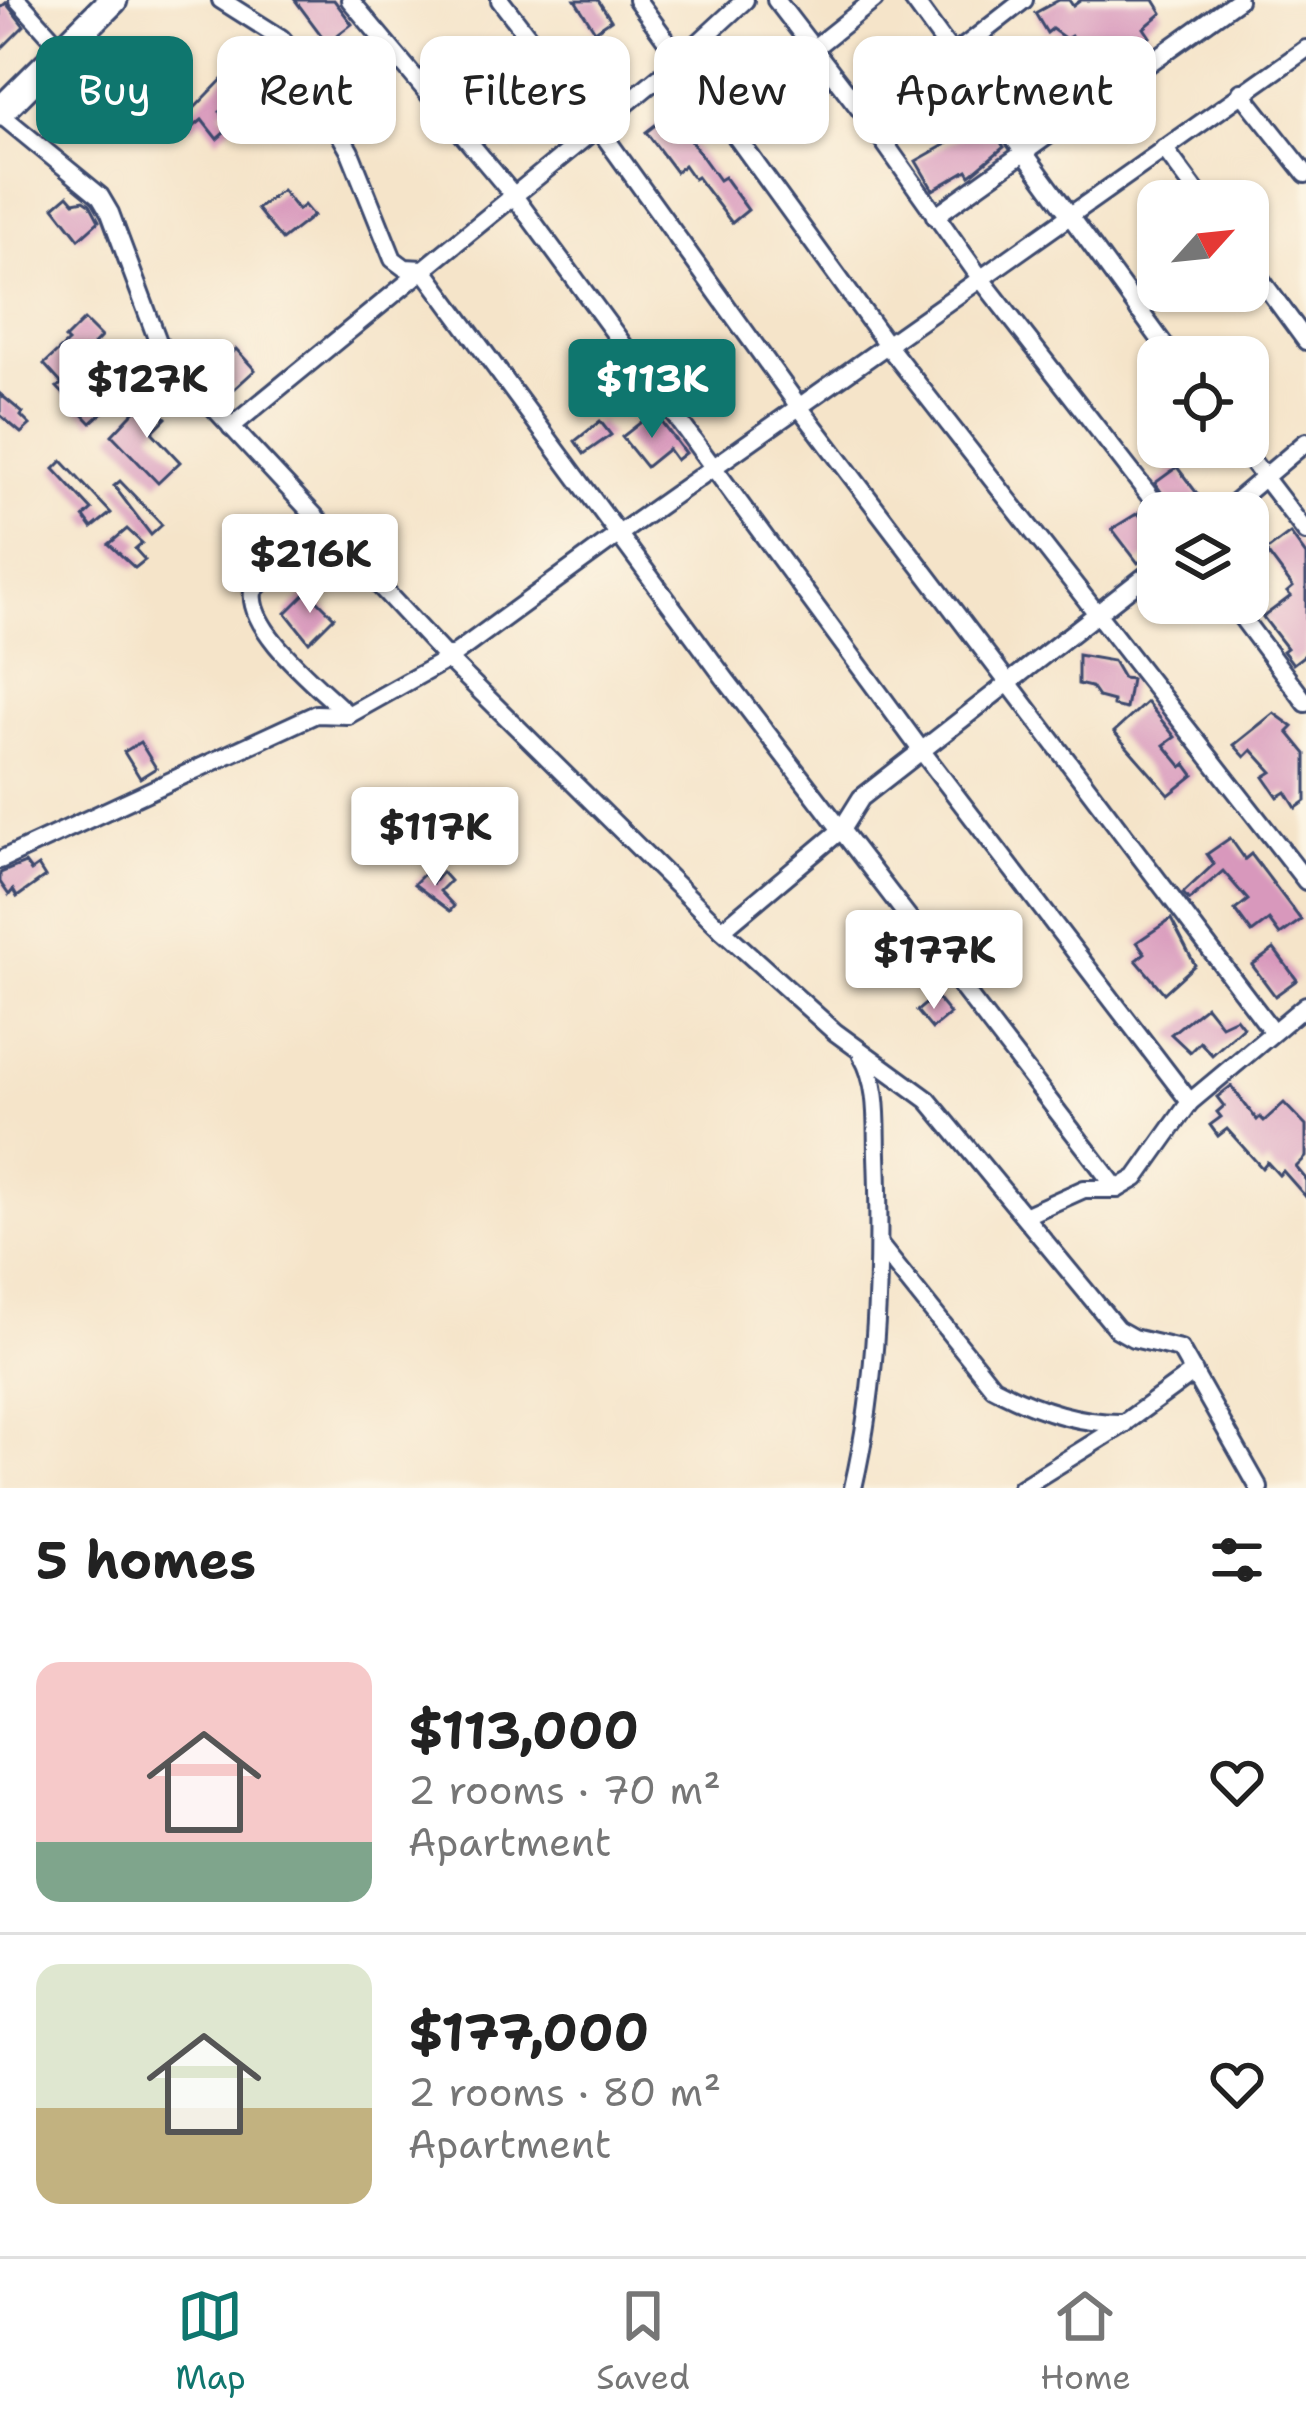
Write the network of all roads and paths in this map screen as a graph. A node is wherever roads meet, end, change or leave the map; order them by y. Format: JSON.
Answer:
{"nodes":[{"id":1,"x":18,"y":0,"type":"edge"},
{"id":2,"x":113,"y":0,"type":"edge"},
{"id":3,"x":221,"y":0,"type":"edge"},
{"id":4,"x":350,"y":0,"type":"edge"},
{"id":5,"x":500,"y":0,"type":"edge"},
{"id":6,"x":637,"y":0,"type":"edge"},
{"id":7,"x":745,"y":0,"type":"edge"},
{"id":8,"x":776,"y":0,"type":"edge"},
{"id":9,"x":874,"y":0,"type":"edge"},
{"id":10,"x":913,"y":0,"type":"edge"},
{"id":11,"x":1024,"y":0,"type":"edge"},
{"id":12,"x":1238,"y":0,"type":"edge"},
{"id":13,"x":50,"y":36,"type":"edge"},
{"id":14,"x":77,"y":36,"type":"edge"},
{"id":15,"x":528,"y":36,"type":"edge"},
{"id":16,"x":665,"y":36,"type":"edge"},
{"id":17,"x":706,"y":36,"type":"edge"},
{"id":18,"x":804,"y":36,"type":"edge"},
{"id":19,"x":829,"y":36,"type":"edge"},
{"id":20,"x":938,"y":36,"type":"edge"},
{"id":21,"x":979,"y":36,"type":"edge"},
{"id":22,"x":1306,"y":49,"type":"edge"},
{"id":23,"x":829,"y":68,"type":"edge"},
{"id":24,"x":36,"y":77,"type":"edge"},
{"id":25,"x":654,"y":80,"type":"edge"},
{"id":26,"x":1241,"y":92,"type":"junction"},
{"id":27,"x":630,"y":100,"type":"edge"},
{"id":28,"x":853,"y":100,"type":"edge"},
{"id":29,"x":0,"y":113,"type":"edge"},
{"id":30,"x":576,"y":144,"type":"edge"},
{"id":31,"x":610,"y":144,"type":"edge"},
{"id":32,"x":744,"y":144,"type":"edge"},
{"id":33,"x":885,"y":144,"type":"edge"},
{"id":34,"x":1016,"y":144,"type":"edge"},
{"id":35,"x":1164,"y":148,"type":"junction"},
{"id":36,"x":1024,"y":155,"type":"junction"},
{"id":37,"x":1306,"y":174,"type":"edge"},
{"id":38,"x":1188,"y":180,"type":"edge"},
{"id":39,"x":514,"y":196,"type":"junction"},
{"id":40,"x":935,"y":216,"type":"junction"},
{"id":41,"x":1069,"y":217,"type":"junction"},
{"id":42,"x":423,"y":269,"type":"junction"},
{"id":43,"x":981,"y":279,"type":"junction"},
{"id":44,"x":1269,"y":291,"type":"edge"},
{"id":45,"x":1137,"y":308,"type":"edge"},
{"id":46,"x":1306,"y":341,"type":"edge"},
{"id":47,"x":888,"y":346,"type":"junction"},
{"id":48,"x":800,"y":408,"type":"junction"},
{"id":49,"x":231,"y":427,"type":"junction"},
{"id":50,"x":1306,"y":442,"type":"edge"},
{"id":51,"x":716,"y":467,"type":"junction"},
{"id":52,"x":1257,"y":468,"type":"edge"},
{"id":53,"x":1264,"y":477,"type":"junction"},
{"id":54,"x":1147,"y":492,"type":"edge"},
{"id":55,"x":1246,"y":492,"type":"edge"},
{"id":56,"x":318,"y":522,"type":"junction"},
{"id":57,"x":1306,"y":532,"type":"edge"},
{"id":58,"x":619,"y":534,"type":"junction"},
{"id":59,"x":1137,"y":582,"type":"edge"},
{"id":60,"x":1096,"y":614,"type":"junction"},
{"id":61,"x":1247,"y":624,"type":"edge"},
{"id":62,"x":448,"y":659,"type":"junction"},
{"id":63,"x":1008,"y":683,"type":"junction"},
{"id":64,"x":1306,"y":703,"type":"edge"},
{"id":65,"x":348,"y":715,"type":"junction"},
{"id":66,"x":921,"y":750,"type":"junction"},
{"id":67,"x":841,"y":830,"type":"junction"},
{"id":68,"x":0,"y":860,"type":"edge"},
{"id":69,"x":1306,"y":881,"type":"edge"},
{"id":70,"x":722,"y":930,"type":"junction"},
{"id":71,"x":1306,"y":1005,"type":"edge"},
{"id":72,"x":1273,"y":1032,"type":"junction"},
{"id":73,"x":858,"y":1050,"type":"junction"},
{"id":74,"x":1190,"y":1102,"type":"junction"},
{"id":75,"x":1117,"y":1189,"type":"junction"},
{"id":76,"x":1026,"y":1215,"type":"junction"},
{"id":77,"x":880,"y":1246,"type":"junction"},
{"id":78,"x":1194,"y":1372,"type":"junction"},
{"id":79,"x":1124,"y":1423,"type":"junction"},
{"id":80,"x":853,"y":1488,"type":"edge"},
{"id":81,"x":1021,"y":1488,"type":"edge"},
{"id":82,"x":1259,"y":1488,"type":"edge"}],
"edges":[{"from":1,"to":13,"type":"street"},
{"from":2,"to":14,"type":"highway"},
{"from":3,"to":42,"type":"street"},
{"from":4,"to":39,"type":"street"},
{"from":5,"to":15,"type":"street"},
{"from":6,"to":16,"type":"street"},
{"from":7,"to":17,"type":"street"},
{"from":8,"to":18,"type":"street"},
{"from":9,"to":19,"type":"street"},
{"from":10,"to":20,"type":"street"},
{"from":11,"to":21,"type":"street"},
{"from":12,"to":36,"type":"street"},
{"from":22,"to":26,"type":"street"},
{"from":23,"to":28,"type":"street"},
{"from":24,"to":29,"type":"highway"},
{"from":25,"to":27,"type":"street"},
{"from":26,"to":35,"type":"street"},
{"from":26,"to":37,"type":"street"},
{"from":29,"to":49,"type":"street"},
{"from":30,"to":39,"type":"street"},
{"from":31,"to":48,"type":"street"},
{"from":32,"to":47,"type":"street"},
{"from":33,"to":40,"type":"street"},
{"from":34,"to":36,"type":"street"},
{"from":35,"to":38,"type":"street"},
{"from":35,"to":41,"type":"street"},
{"from":36,"to":40,"type":"street"},
{"from":36,"to":41,"type":"street"},
{"from":39,"to":42,"type":"street"},
{"from":39,"to":51,"type":"street"},
{"from":40,"to":43,"type":"street"},
{"from":41,"to":43,"type":"street"},
{"from":41,"to":45,"type":"street"},
{"from":42,"to":49,"type":"street"},
{"from":42,"to":58,"type":"street"},
{"from":43,"to":47,"type":"street"},
{"from":43,"to":54,"type":"street"},
{"from":44,"to":46,"type":"street"},
{"from":47,"to":48,"type":"street"},
{"from":47,"to":60,"type":"street"},
{"from":48,"to":51,"type":"street"},
{"from":48,"to":63,"type":"street"},
{"from":49,"to":56,"type":"street"},
{"from":50,"to":53,"type":"street"},
{"from":51,"to":58,"type":"street"},
{"from":51,"to":66,"type":"street"},
{"from":52,"to":53,"type":"street"},
{"from":53,"to":55,"type":"street"},
{"from":53,"to":57,"type":"street"},
{"from":56,"to":62,"type":"street"},
{"from":56,"to":65,"type":"street"},
{"from":58,"to":62,"type":"street"},
{"from":58,"to":67,"type":"street"},
{"from":59,"to":60,"type":"street"},
{"from":60,"to":63,"type":"street"},
{"from":60,"to":69,"type":"street"},
{"from":61,"to":64,"type":"street"},
{"from":62,"to":65,"type":"street"},
{"from":62,"to":70,"type":"street"},
{"from":63,"to":66,"type":"street"},
{"from":63,"to":72,"type":"street"},
{"from":65,"to":68,"type":"street"},
{"from":66,"to":67,"type":"street"},
{"from":66,"to":74,"type":"street"},
{"from":67,"to":70,"type":"street"},
{"from":67,"to":75,"type":"street"},
{"from":70,"to":73,"type":"street"},
{"from":71,"to":72,"type":"street"},
{"from":72,"to":74,"type":"street"},
{"from":73,"to":76,"type":"street"},
{"from":73,"to":77,"type":"street"},
{"from":74,"to":75,"type":"street"},
{"from":75,"to":76,"type":"street"},
{"from":76,"to":78,"type":"street"},
{"from":77,"to":79,"type":"street"},
{"from":77,"to":80,"type":"street"},
{"from":78,"to":79,"type":"street"},
{"from":78,"to":82,"type":"street"},
{"from":79,"to":81,"type":"street"}]}
